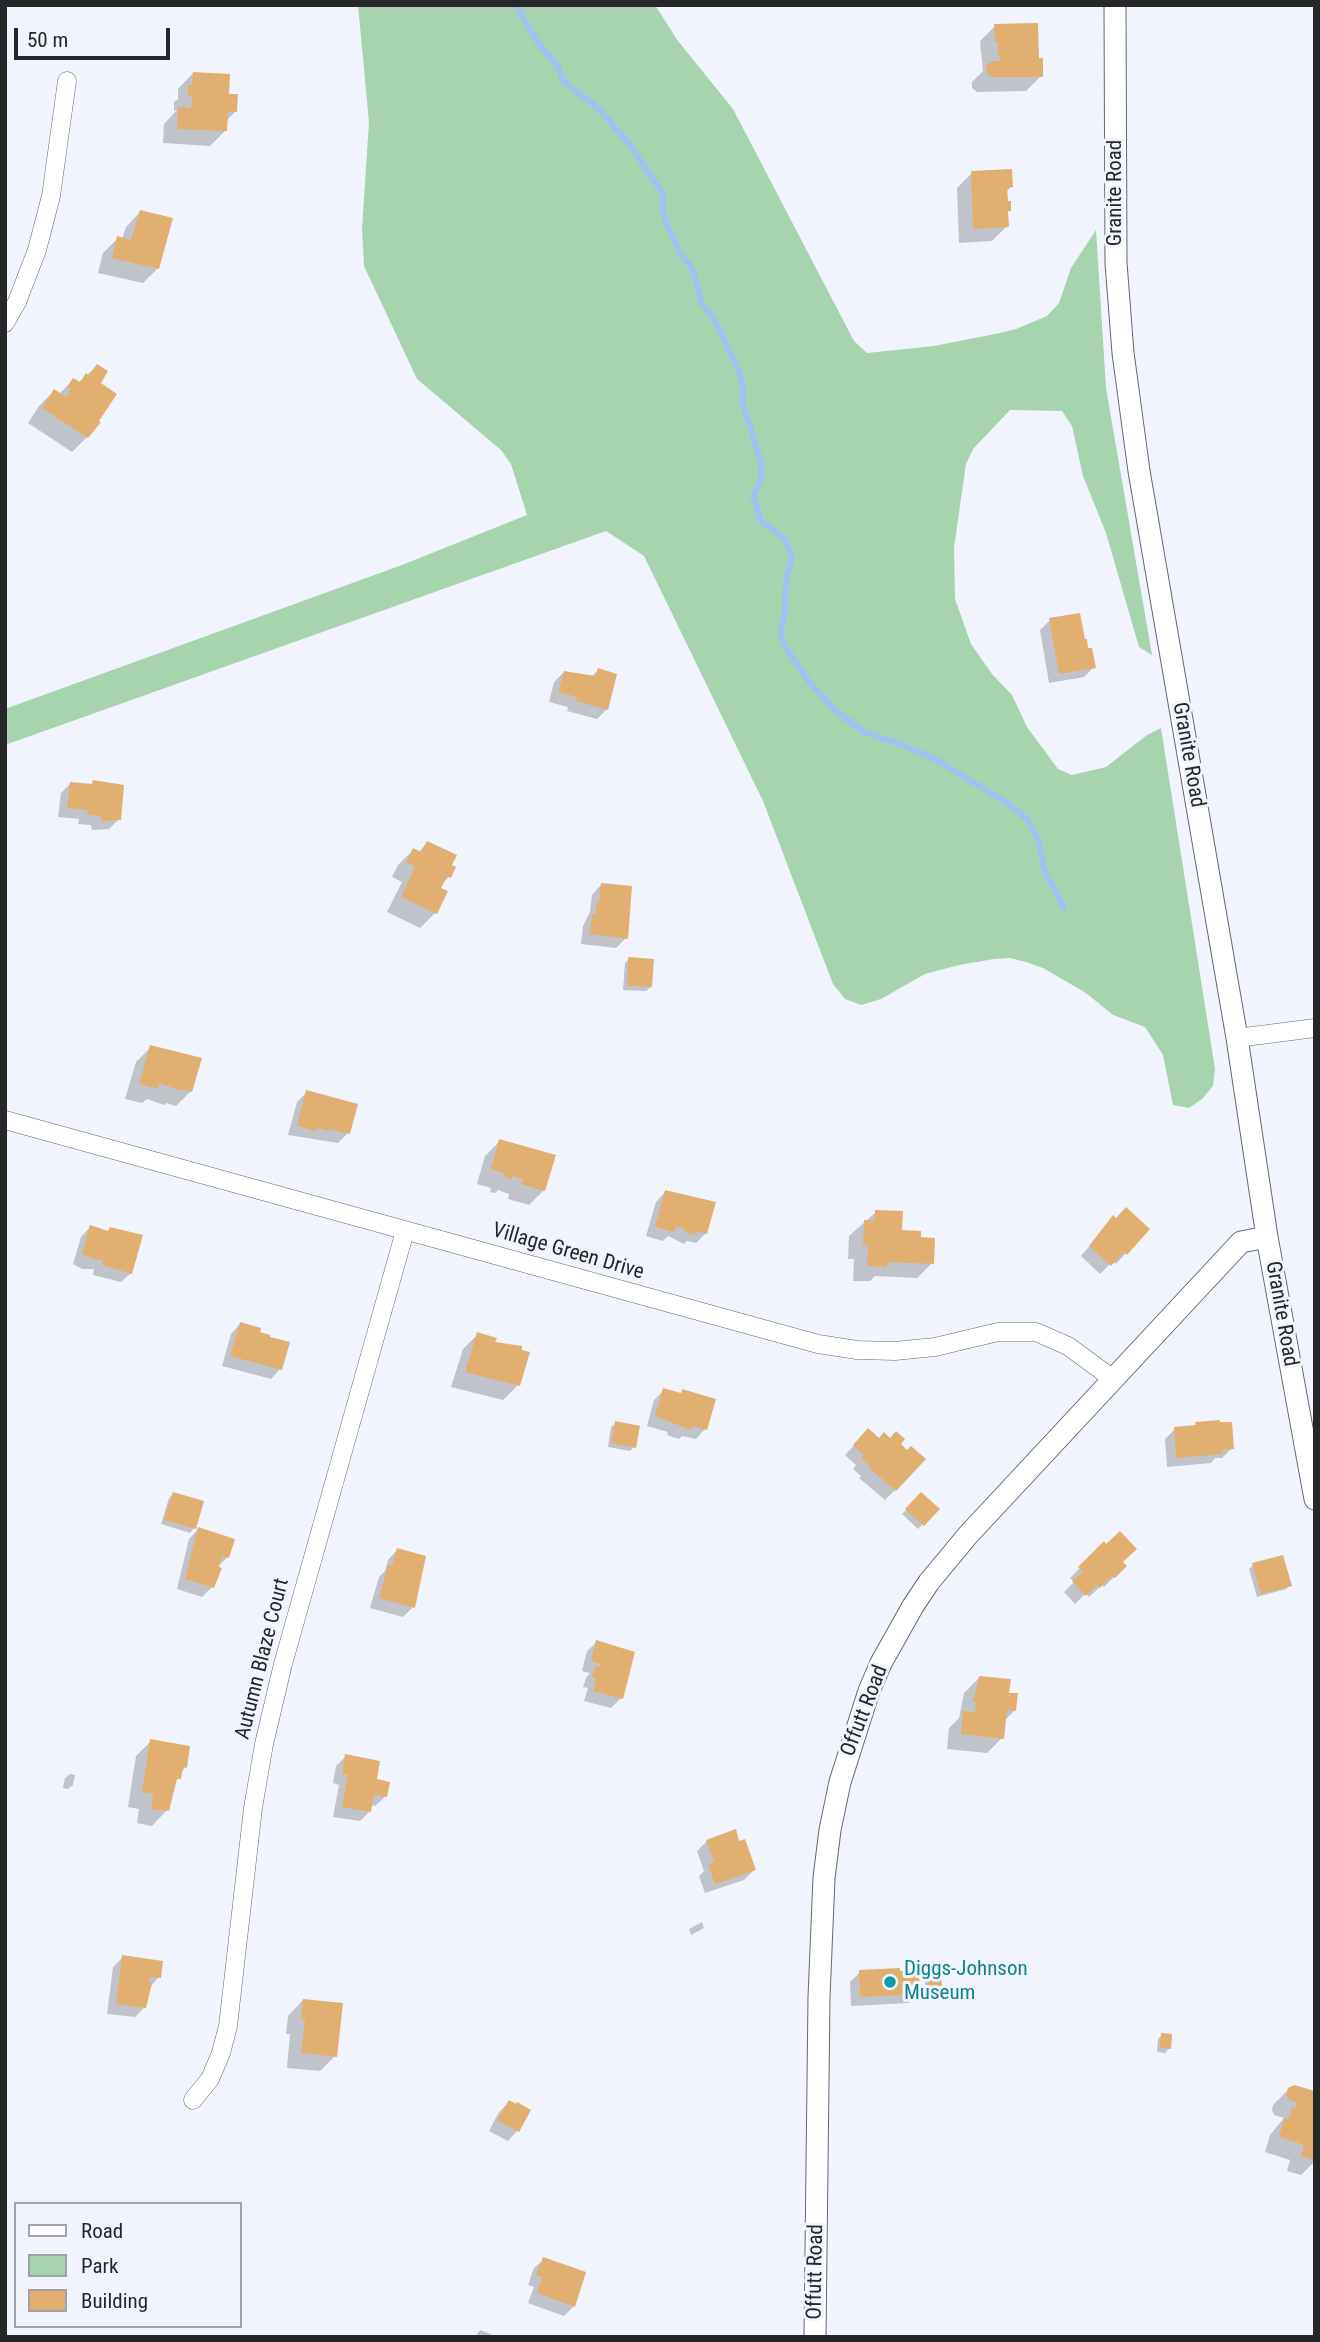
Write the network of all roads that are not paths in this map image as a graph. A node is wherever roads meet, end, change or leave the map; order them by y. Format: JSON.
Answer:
{"nodes":[{"id":1,"x":1115,"y":5,"type":"edge"},
{"id":2,"x":67,"y":82,"type":"dead end"},
{"id":3,"x":5,"y":323,"type":"edge"},
{"id":4,"x":1315,"y":1028,"type":"edge"},
{"id":5,"x":1237,"y":1038,"type":"junction"},
{"id":6,"x":5,"y":1120,"type":"edge"},
{"id":7,"x":405,"y":1231,"type":"junction"},
{"id":8,"x":1267,"y":1237,"type":"junction"},
{"id":9,"x":1114,"y":1379,"type":"junction"},
{"id":10,"x":1315,"y":1499,"type":"edge"},
{"id":11,"x":193,"y":2100,"type":"dead end"},
{"id":12,"x":816,"y":2337,"type":"edge"}],
"edges":[{"from":1,"to":5,"type":"street","name":"Granite Road"},
{"from":2,"to":3,"type":"street"},
{"from":4,"to":5,"type":"street"},
{"from":5,"to":8,"type":"street","name":"Granite Road"},
{"from":6,"to":7,"type":"street","name":"Village Green Drive"},
{"from":7,"to":9,"type":"street","name":"Village Green Drive"},
{"from":7,"to":11,"type":"street","name":"Autumn Blaze Court"},
{"from":8,"to":9,"type":"street","name":"Offutt Road"},
{"from":8,"to":10,"type":"street","name":"Granite Road"},
{"from":9,"to":12,"type":"street","name":"Offutt Road"}]}
